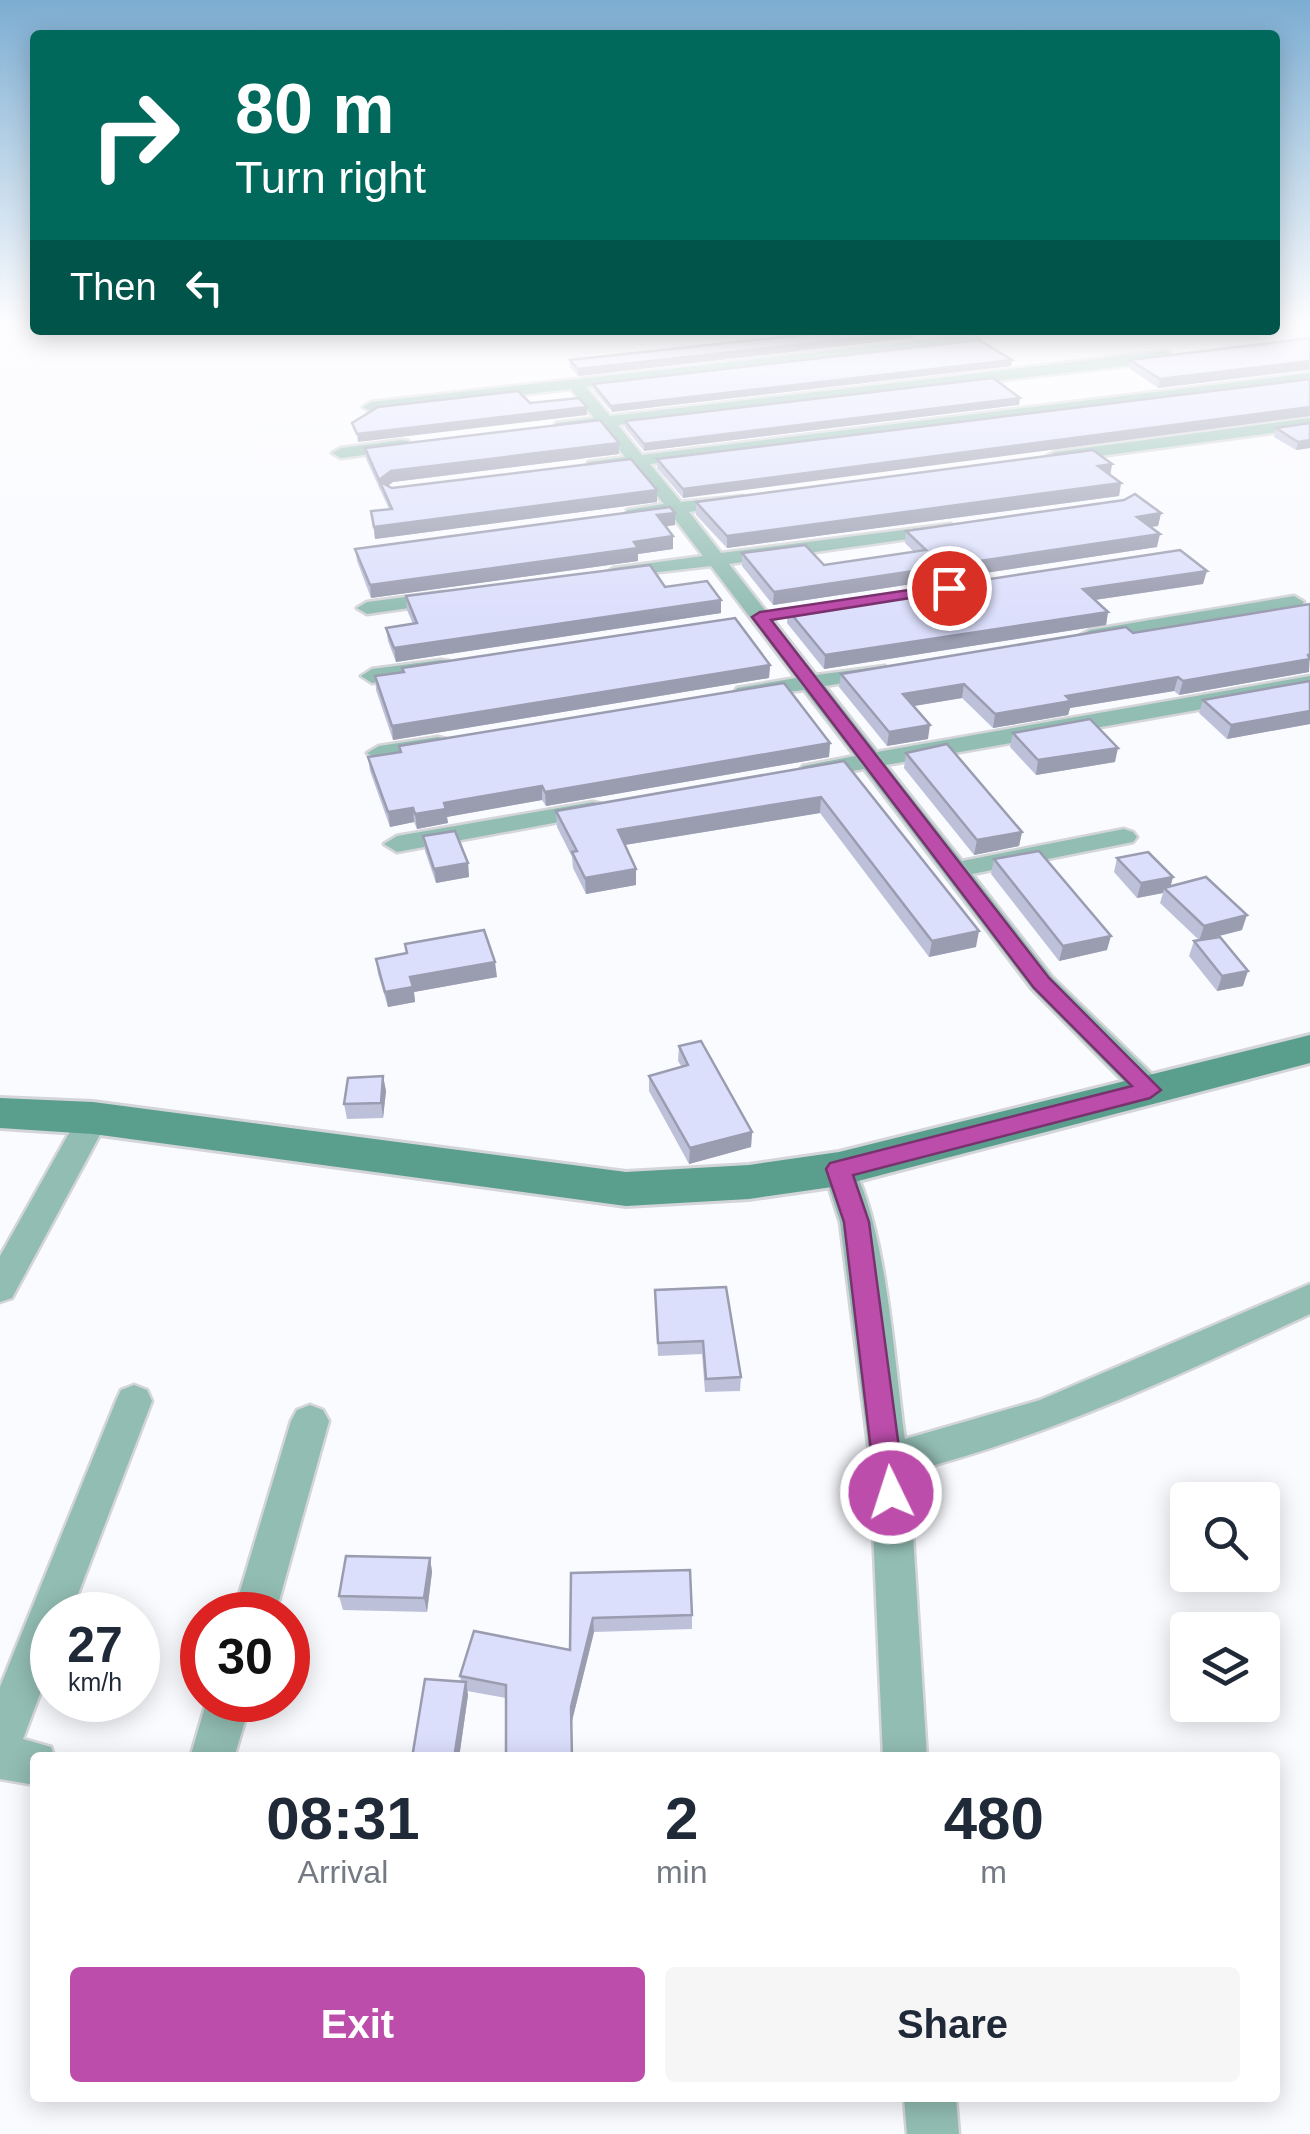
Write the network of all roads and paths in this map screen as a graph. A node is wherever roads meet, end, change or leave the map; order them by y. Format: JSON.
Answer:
{"nodes":[{"id":1,"x":604,"y":420,"type":"edge"},
{"id":2,"x":626,"y":420,"type":"edge"},
{"id":3,"x":933,"y":420,"type":"edge"},
{"id":4,"x":975,"y":420,"type":"edge"},
{"id":5,"x":606,"y":422,"type":"junction"},
{"id":6,"x":1310,"y":423,"type":"edge"},
{"id":7,"x":939,"y":424,"type":"junction"},
{"id":8,"x":549,"y":428,"type":"edge"},
{"id":9,"x":416,"y":444,"type":"edge"},
{"id":10,"x":965,"y":445,"type":"edge"},
{"id":11,"x":341,"y":452,"type":"dead end"},
{"id":12,"x":638,"y":461,"type":"junction"},
{"id":13,"x":1028,"y":461,"type":"edge"},
{"id":14,"x":582,"y":468,"type":"edge"},
{"id":15,"x":755,"y":498,"type":"edge"},
{"id":16,"x":676,"y":508,"type":"junction"},
{"id":17,"x":617,"y":516,"type":"edge"},
{"id":18,"x":967,"y":525,"type":"edge"},
{"id":19,"x":716,"y":560,"type":"junction"},
{"id":20,"x":600,"y":576,"type":"edge"},
{"id":21,"x":464,"y":595,"type":"edge"},
{"id":22,"x":1294,"y":602,"type":"edge"},
{"id":23,"x":366,"y":608,"type":"dead end"},
{"id":24,"x":1062,"y":640,"type":"edge"},
{"id":25,"x":469,"y":661,"type":"edge"},
{"id":26,"x":907,"y":666,"type":"edge"},
{"id":27,"x":372,"y":676,"type":"edge"},
{"id":28,"x":810,"y":682,"type":"junction"},
{"id":29,"x":1310,"y":683,"type":"edge"},
{"id":30,"x":732,"y":695,"type":"edge"},
{"id":31,"x":458,"y":740,"type":"edge"},
{"id":32,"x":379,"y":754,"type":"edge"},
{"id":33,"x":871,"y":760,"type":"junction"},
{"id":34,"x":795,"y":774,"type":"edge"},
{"id":35,"x":624,"y":804,"type":"edge"},
{"id":36,"x":1124,"y":837,"type":"dead end"},
{"id":37,"x":396,"y":844,"type":"dead end"},
{"id":38,"x":955,"y":870,"type":"junction"},
{"id":39,"x":1310,"y":1049,"type":"edge"},
{"id":40,"x":1150,"y":1090,"type":"junction"},
{"id":41,"x":0,"y":1113,"type":"edge"},
{"id":42,"x":93,"y":1118,"type":"junction"},
{"id":43,"x":838,"y":1169,"type":"junction"},
{"id":44,"x":0,"y":1288,"type":"edge"},
{"id":45,"x":1310,"y":1298,"type":"edge"},
{"id":46,"x":134,"y":1401,"type":"dead end"},
{"id":47,"x":310,"y":1421,"type":"dead end"},
{"id":48,"x":890,"y":1460,"type":"junction"},
{"id":49,"x":261,"y":1592,"type":"edge"},
{"id":50,"x":223,"y":1722,"type":"edge"},
{"id":51,"x":0,"y":1741,"type":"edge"},
{"id":52,"x":214,"y":1752,"type":"edge"},
{"id":53,"x":905,"y":1752,"type":"edge"},
{"id":54,"x":0,"y":1757,"type":"edge"},
{"id":55,"x":30,"y":1762,"type":"edge"},
{"id":56,"x":930,"y":2102,"type":"edge"},
{"id":57,"x":933,"y":2134,"type":"edge"}],
"edges":[{"from":1,"to":5,"type":"street"},
{"from":2,"to":5,"type":"street"},
{"from":3,"to":7,"type":"street"},
{"from":4,"to":7,"type":"street"},
{"from":5,"to":8,"type":"street"},
{"from":5,"to":12,"type":"street"},
{"from":6,"to":13,"type":"street"},
{"from":7,"to":10,"type":"street"},
{"from":7,"to":12,"type":"street"},
{"from":9,"to":11,"type":"street"},
{"from":12,"to":14,"type":"street"},
{"from":12,"to":16,"type":"street"},
{"from":15,"to":16,"type":"street"},
{"from":16,"to":17,"type":"street"},
{"from":16,"to":19,"type":"street"},
{"from":18,"to":19,"type":"street"},
{"from":19,"to":20,"type":"street"},
{"from":19,"to":28,"type":"street"},
{"from":21,"to":23,"type":"street"},
{"from":22,"to":24,"type":"street"},
{"from":25,"to":27,"type":"street"},
{"from":26,"to":28,"type":"street"},
{"from":28,"to":30,"type":"street"},
{"from":28,"to":33,"type":"street"},
{"from":29,"to":33,"type":"street"},
{"from":31,"to":32,"type":"street"},
{"from":33,"to":34,"type":"street"},
{"from":33,"to":38,"type":"street"},
{"from":35,"to":37,"type":"street"},
{"from":36,"to":38,"type":"street"},
{"from":38,"to":40,"type":"street"},
{"from":39,"to":40,"type":"main road"},
{"from":40,"to":43,"type":"main road"},
{"from":41,"to":42,"type":"main road"},
{"from":42,"to":43,"type":"main road"},
{"from":42,"to":44,"type":"street"},
{"from":43,"to":48,"type":"street"},
{"from":45,"to":48,"type":"street"},
{"from":46,"to":51,"type":"street"},
{"from":47,"to":49,"type":"street"},
{"from":48,"to":53,"type":"street"},
{"from":50,"to":52,"type":"street"},
{"from":54,"to":55,"type":"street"},
{"from":56,"to":57,"type":"street"}]}
